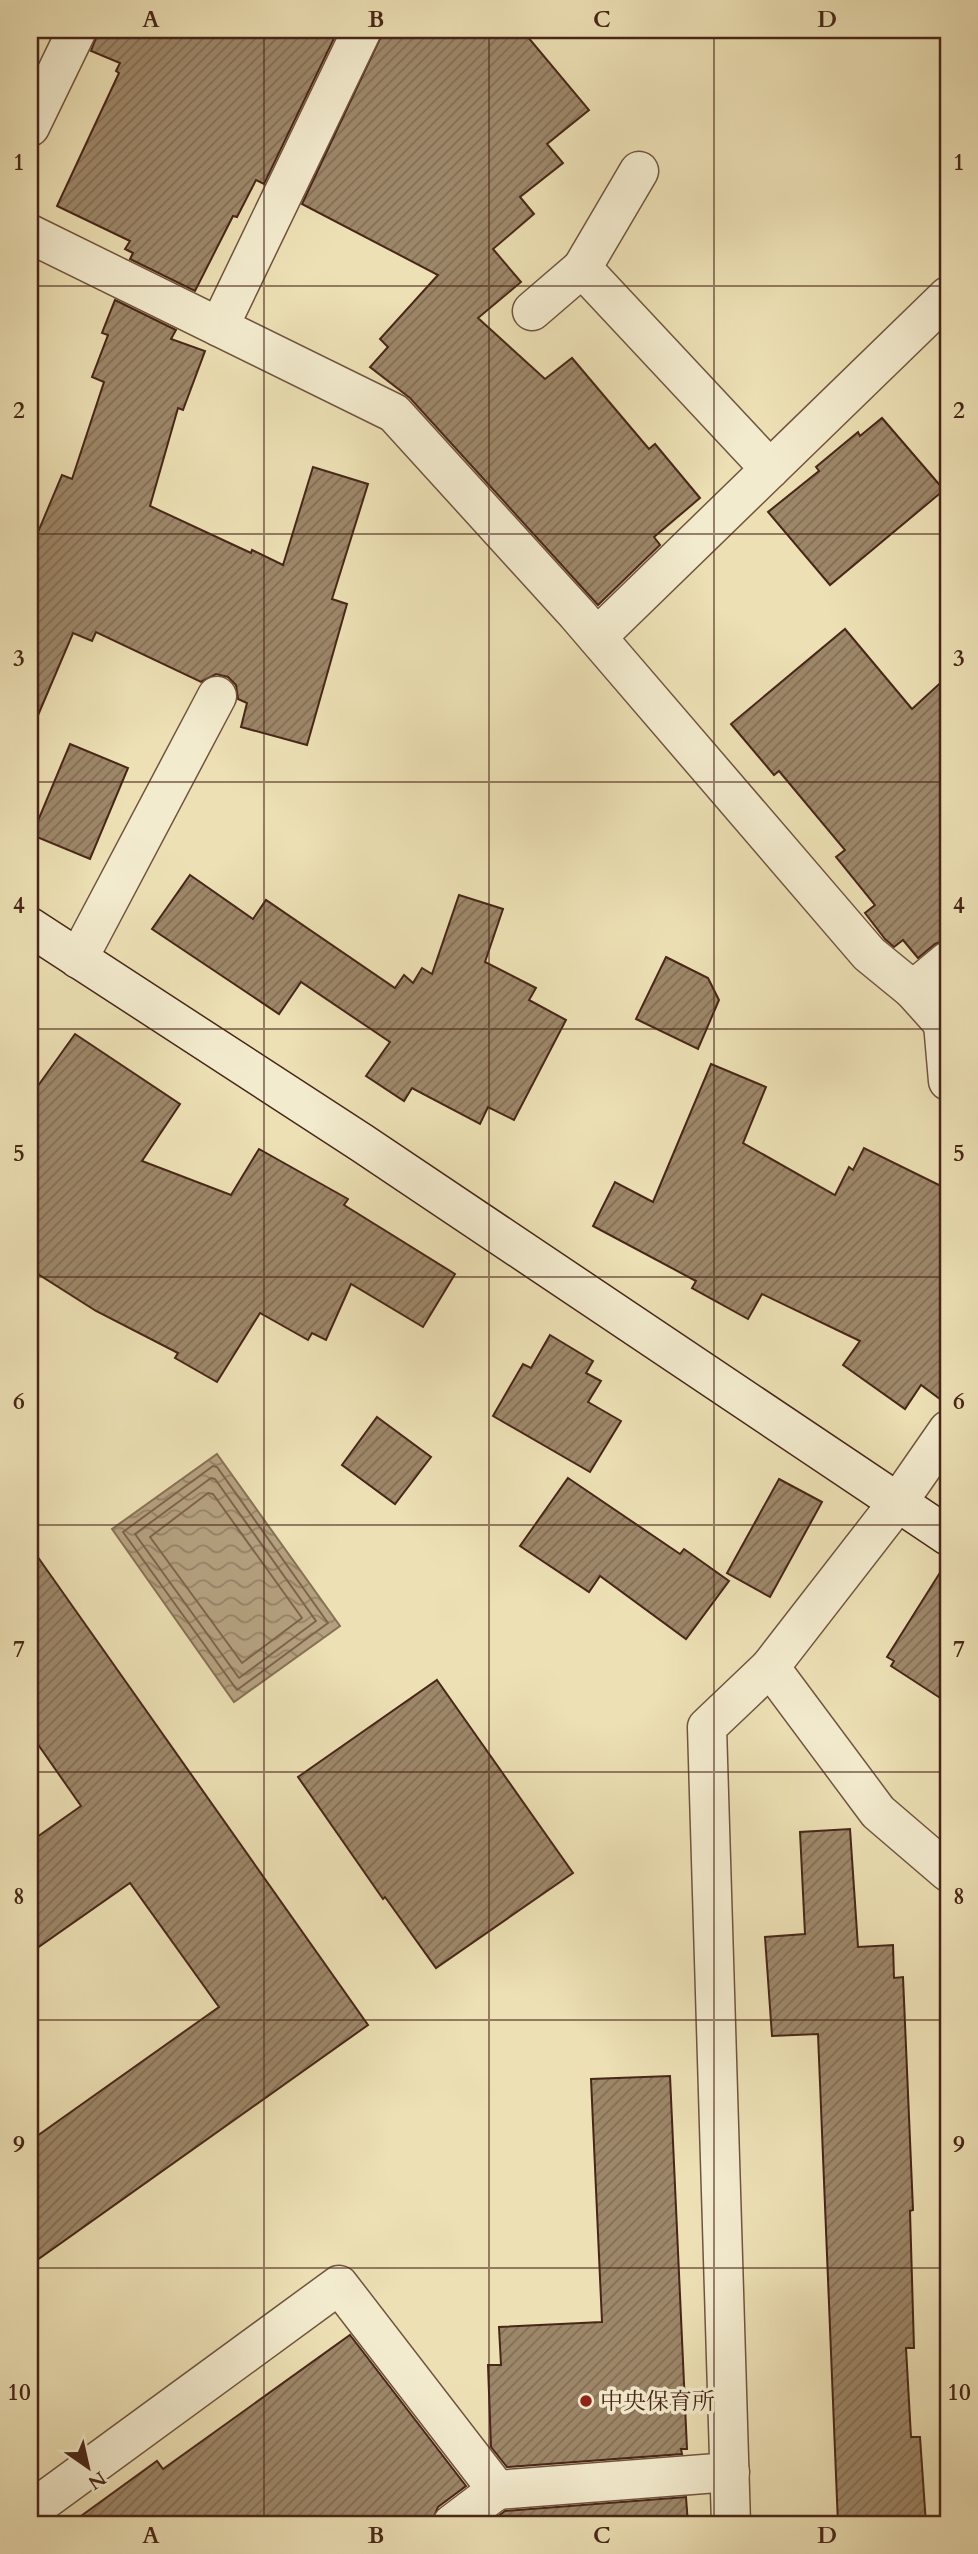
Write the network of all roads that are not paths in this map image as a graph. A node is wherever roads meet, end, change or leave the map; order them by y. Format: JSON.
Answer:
{"nodes":[{"id":1,"x":77,"y":30,"type":"edge"},
{"id":2,"x":362,"y":30,"type":"edge"},
{"id":3,"x":30,"y":127,"type":"edge"},
{"id":4,"x":639,"y":171,"type":"dead end"},
{"id":5,"x":30,"y":234,"type":"edge"},
{"id":6,"x":582,"y":268,"type":"junction"},
{"id":7,"x":948,"y":296,"type":"edge"},
{"id":8,"x":532,"y":311,"type":"dead end"},
{"id":9,"x":219,"y":327,"type":"junction"},
{"id":10,"x":770,"y":469,"type":"junction"},
{"id":11,"x":597,"y":637,"type":"junction"},
{"id":12,"x":217,"y":696,"type":"dead end"},
{"id":13,"x":30,"y":927,"type":"edge"},
{"id":14,"x":78,"y":959,"type":"junction"},
{"id":15,"x":948,"y":961,"type":"edge"},
{"id":16,"x":913,"y":990,"type":"junction"},
{"id":17,"x":945,"y":1026,"type":"edge"},
{"id":18,"x":948,"y":1082,"type":"edge"},
{"id":19,"x":948,"y":1430,"type":"edge"},
{"id":20,"x":898,"y":1502,"type":"junction"},
{"id":21,"x":948,"y":1535,"type":"edge"},
{"id":22,"x":770,"y":1667,"type":"junction"},
{"id":23,"x":948,"y":1872,"type":"edge"},
{"id":24,"x":730,"y":2472,"type":"junction"},
{"id":25,"x":498,"y":2490,"type":"junction"},
{"id":26,"x":43,"y":2513,"type":"edge"},
{"id":27,"x":452,"y":2524,"type":"edge"},
{"id":28,"x":731,"y":2524,"type":"edge"}],
"edges":[{"from":1,"to":3,"type":"street"},
{"from":2,"to":9,"type":"street"},
{"from":4,"to":6,"type":"street"},
{"from":5,"to":9,"type":"street"},
{"from":6,"to":8,"type":"street"},
{"from":6,"to":10,"type":"street"},
{"from":7,"to":10,"type":"street"},
{"from":9,"to":11,"type":"street"},
{"from":10,"to":11,"type":"street"},
{"from":11,"to":16,"type":"street"},
{"from":12,"to":14,"type":"street"},
{"from":13,"to":14,"type":"street"},
{"from":14,"to":20,"type":"street"},
{"from":15,"to":16,"type":"street"},
{"from":16,"to":17,"type":"street"},
{"from":17,"to":18,"type":"street"},
{"from":19,"to":20,"type":"street"},
{"from":20,"to":21,"type":"street"},
{"from":20,"to":22,"type":"street"},
{"from":22,"to":23,"type":"street"},
{"from":22,"to":24,"type":"street"},
{"from":24,"to":25,"type":"street"},
{"from":24,"to":28,"type":"street"},
{"from":25,"to":26,"type":"street"},
{"from":25,"to":27,"type":"street"}]}
